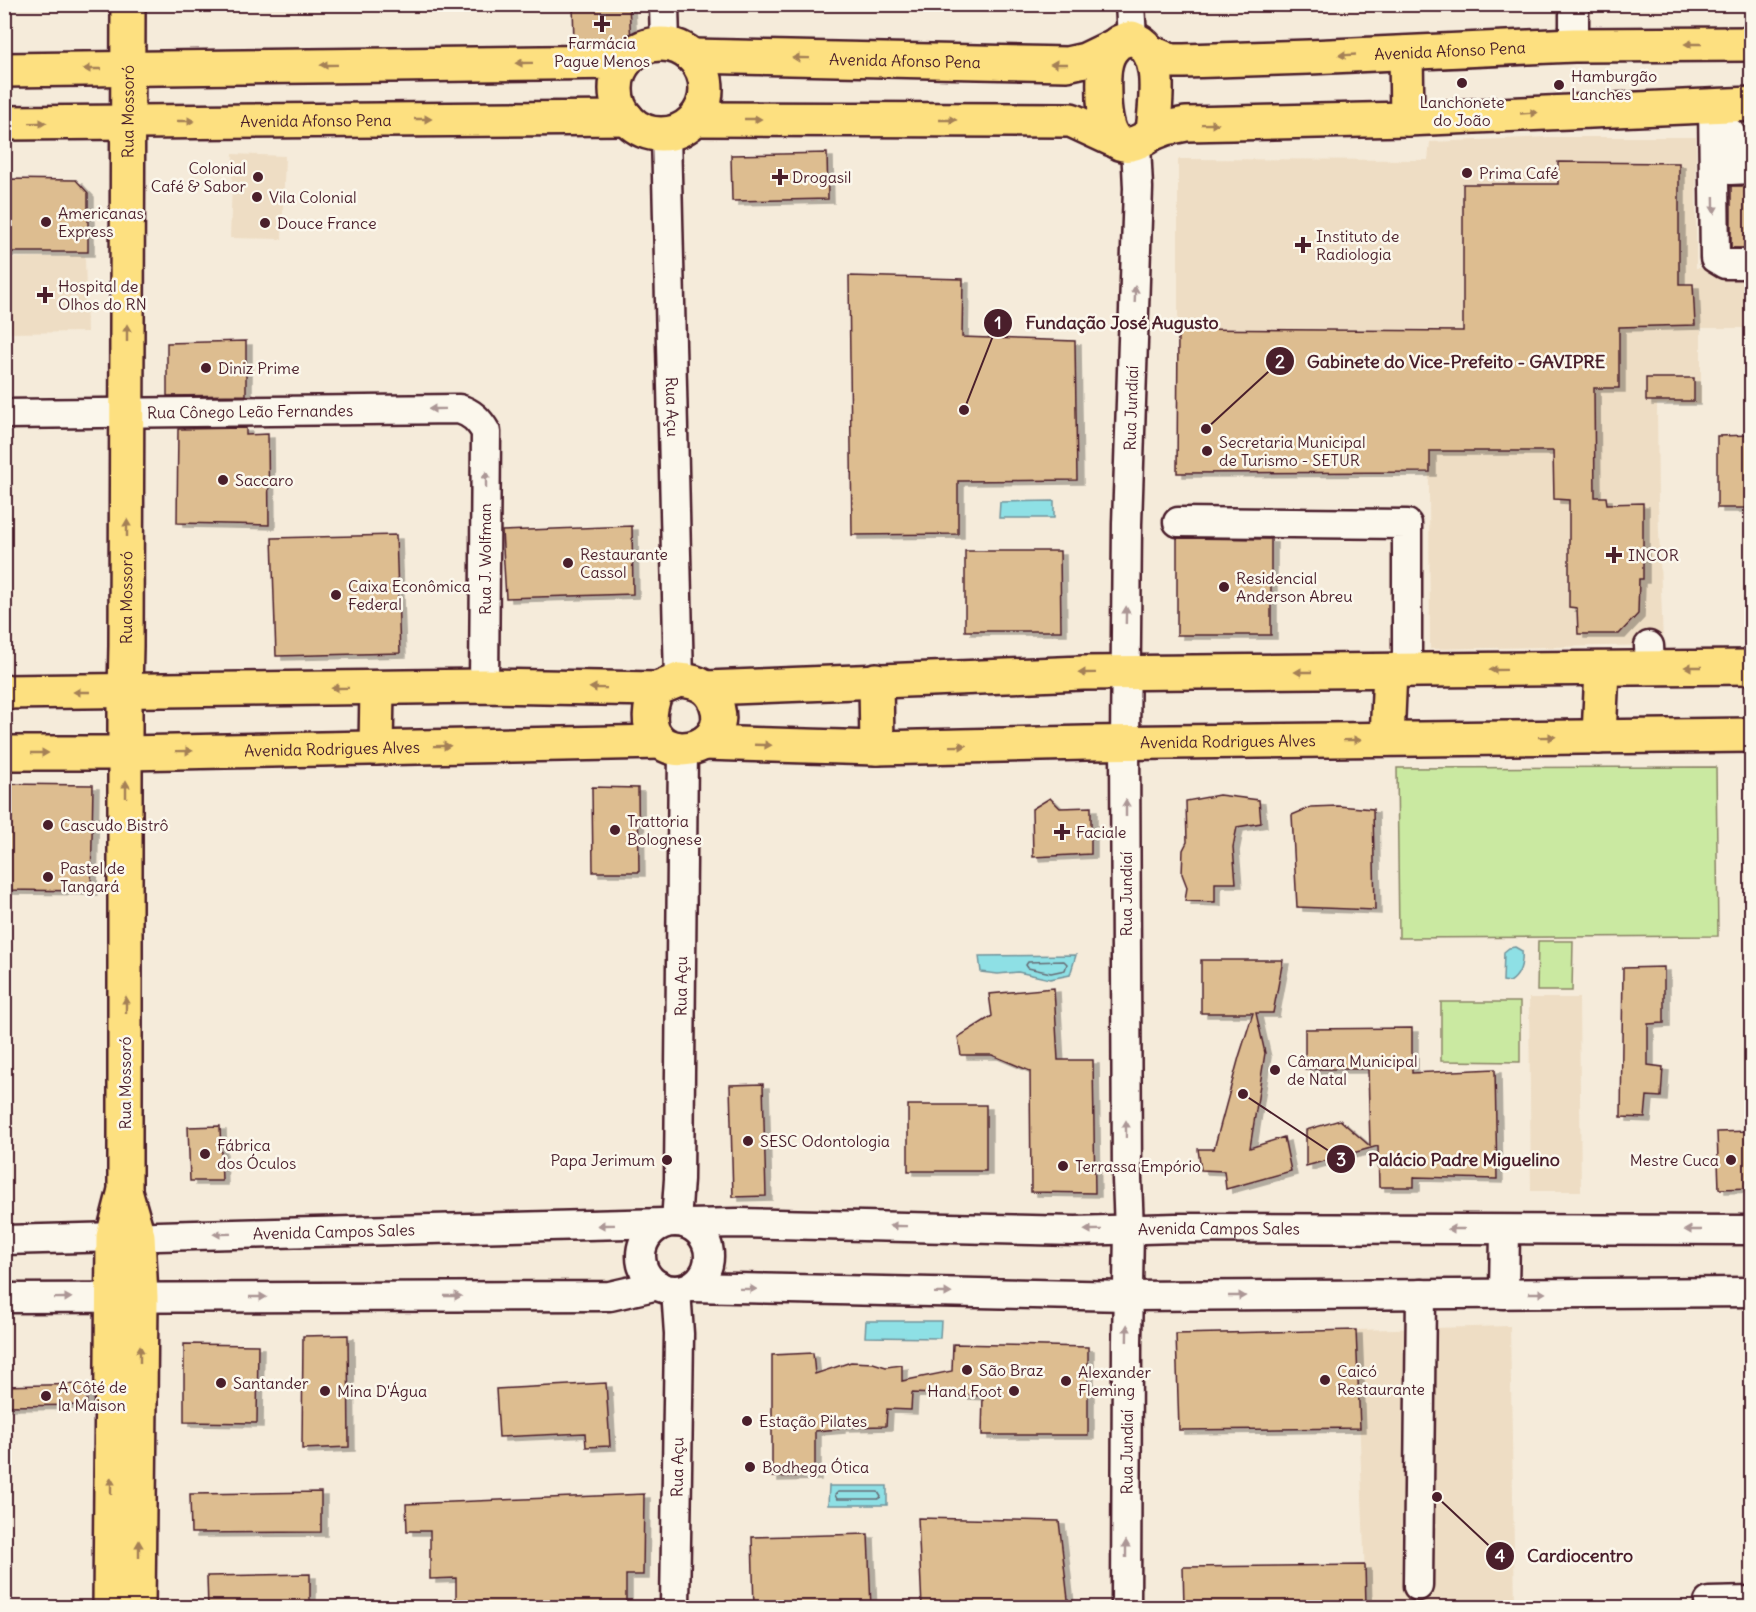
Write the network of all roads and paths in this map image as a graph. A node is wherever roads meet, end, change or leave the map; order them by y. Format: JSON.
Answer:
{"nodes":[{"id":1,"x":128,"y":4,"type":"edge"},
{"id":2,"x":664,"y":4,"type":"edge"},
{"id":3,"x":1130,"y":4,"type":"edge"},
{"id":4,"x":1574,"y":4,"type":"edge"},
{"id":5,"x":1752,"y":44,"type":"edge"},
{"id":6,"x":1132,"y":45,"type":"junction"},
{"id":7,"x":1574,"y":45,"type":"junction"},
{"id":8,"x":678,"y":50,"type":"junction"},
{"id":9,"x":1406,"y":53,"type":"junction"},
{"id":10,"x":625,"y":62,"type":"junction"},
{"id":11,"x":128,"y":69,"type":"junction"},
{"id":12,"x":4,"y":70,"type":"edge"},
{"id":13,"x":1731,"y":104,"type":"edge"},
{"id":14,"x":627,"y":118,"type":"junction"},
{"id":15,"x":695,"y":119,"type":"junction"},
{"id":16,"x":1407,"y":119,"type":"junction"},
{"id":17,"x":128,"y":121,"type":"junction"},
{"id":18,"x":4,"y":123,"type":"edge"},
{"id":19,"x":666,"y":134,"type":"junction"},
{"id":20,"x":1134,"y":139,"type":"junction"},
{"id":21,"x":1752,"y":169,"type":"edge"},
{"id":22,"x":1752,"y":264,"type":"edge"},
{"id":23,"x":127,"y":412,"type":"junction"},
{"id":24,"x":4,"y":414,"type":"edge"},
{"id":25,"x":486,"y":432,"type":"joint"},
{"id":26,"x":1178,"y":522,"type":"dead end"},
{"id":27,"x":1752,"y":667,"type":"edge"},
{"id":28,"x":1602,"y":669,"type":"junction"},
{"id":29,"x":1398,"y":671,"type":"junction"},
{"id":30,"x":1125,"y":673,"type":"junction"},
{"id":31,"x":876,"y":680,"type":"junction"},
{"id":32,"x":681,"y":685,"type":"junction"},
{"id":33,"x":484,"y":686,"type":"junction"},
{"id":34,"x":377,"y":688,"type":"junction"},
{"id":35,"x":4,"y":692,"type":"edge"},
{"id":36,"x":125,"y":692,"type":"junction"},
{"id":37,"x":1752,"y":735,"type":"edge"},
{"id":38,"x":1599,"y":737,"type":"junction"},
{"id":39,"x":1387,"y":739,"type":"junction"},
{"id":40,"x":1125,"y":742,"type":"junction"},
{"id":41,"x":683,"y":745,"type":"junction"},
{"id":42,"x":376,"y":748,"type":"junction"},
{"id":43,"x":877,"y":748,"type":"junction"},
{"id":44,"x":4,"y":753,"type":"edge"},
{"id":45,"x":126,"y":753,"type":"junction"},
{"id":46,"x":676,"y":1223,"type":"junction"},
{"id":47,"x":1129,"y":1230,"type":"junction"},
{"id":48,"x":1505,"y":1230,"type":"junction"},
{"id":49,"x":1752,"y":1230,"type":"edge"},
{"id":50,"x":125,"y":1237,"type":"junction"},
{"id":51,"x":4,"y":1239,"type":"edge"},
{"id":52,"x":675,"y":1287,"type":"junction"},
{"id":53,"x":1752,"y":1292,"type":"edge"},
{"id":54,"x":1421,"y":1294,"type":"junction"},
{"id":55,"x":1504,"y":1294,"type":"junction"},
{"id":56,"x":1127,"y":1296,"type":"junction"},
{"id":57,"x":127,"y":1297,"type":"junction"},
{"id":58,"x":4,"y":1299,"type":"edge"},
{"id":59,"x":1418,"y":1586,"type":"dead end"},
{"id":60,"x":1752,"y":1600,"type":"edge"},
{"id":61,"x":1709,"y":1602,"type":"dead end"},
{"id":62,"x":110,"y":1608,"type":"edge"},
{"id":63,"x":138,"y":1608,"type":"edge"},
{"id":64,"x":675,"y":1608,"type":"edge"},
{"id":65,"x":1125,"y":1608,"type":"edge"}],
"edges":[{"from":1,"to":11,"type":"main road","name":"Rua Mossoró"},
{"from":2,"to":8,"type":"street"},
{"from":3,"to":6,"type":"street"},
{"from":4,"to":7,"type":"street"},
{"from":5,"to":7,"type":"main road","name":"Avenida Afonso Pena","one_way":true},
{"from":6,"to":8,"type":"main road","name":"Avenida Afonso Pena","one_way":true},
{"from":9,"to":6,"type":"main road","name":"Avenida Afonso Pena","one_way":true},
{"from":6,"to":20,"type":"main road"},
{"from":6,"to":20,"type":"main road"},
{"from":7,"to":9,"type":"main road","name":"Avenida Afonso Pena"},
{"from":8,"to":10,"type":"main road"},
{"from":8,"to":15,"type":"main road"},
{"from":9,"to":16,"type":"main road"},
{"from":10,"to":11,"type":"main road","one_way":true},
{"from":10,"to":14,"type":"main road"},
{"from":11,"to":12,"type":"main road","one_way":true},
{"from":11,"to":17,"type":"main road","name":"Rua Mossoró"},
{"from":16,"to":13,"type":"main road","one_way":true},
{"from":13,"to":21,"type":"street"},
{"from":13,"to":22,"type":"street","one_way":true},
{"from":17,"to":14,"type":"main road","name":"Avenida Afonso Pena","one_way":true},
{"from":14,"to":19,"type":"main road"},
{"from":15,"to":19,"type":"main road"},
{"from":15,"to":20,"type":"main road","one_way":true},
{"from":20,"to":16,"type":"main road","one_way":true},
{"from":18,"to":17,"type":"main road","name":"Avenida Afonso Pena","one_way":true},
{"from":23,"to":17,"type":"main road","name":"Rua Mossoró","one_way":true},
{"from":19,"to":32,"type":"street","name":"Rua Açu"},
{"from":30,"to":20,"type":"street","name":"Rua Jundiaí","one_way":true},
{"from":23,"to":24,"type":"street","name":"Rua Cônego Leão Fernandes"},
{"from":25,"to":23,"type":"street","name":"Rua Cônego Leão Fernandes","one_way":true},
{"from":36,"to":23,"type":"main road","name":"Rua Mossoró","one_way":true},
{"from":33,"to":25,"type":"street","name":"Rua J. Wolfman","one_way":true},
{"from":26,"to":29,"type":"street"},
{"from":27,"to":28,"type":"main road","one_way":true},
{"from":28,"to":29,"type":"main road","one_way":true},
{"from":28,"to":38,"type":"main road"},
{"from":29,"to":30,"type":"main road","one_way":true},
{"from":29,"to":39,"type":"main road"},
{"from":30,"to":31,"type":"main road","one_way":true},
{"from":30,"to":40,"type":"street","name":"Rua Jundiaí"},
{"from":31,"to":32,"type":"main road"},
{"from":31,"to":43,"type":"main road"},
{"from":32,"to":33,"type":"main road","one_way":true},
{"from":32,"to":41,"type":"main road"},
{"from":32,"to":41,"type":"main road"},
{"from":33,"to":34,"type":"main road"},
{"from":34,"to":36,"type":"main road","one_way":true},
{"from":34,"to":42,"type":"main road"},
{"from":36,"to":35,"type":"main road","one_way":true},
{"from":36,"to":45,"type":"main road","name":"Rua Mossoró"},
{"from":37,"to":38,"type":"main road","name":"Avenida Rodrigues Alves"},
{"from":39,"to":38,"type":"main road","name":"Avenida Rodrigues Alves","one_way":true},
{"from":40,"to":39,"type":"main road","name":"Avenida Rodrigues Alves","one_way":true},
{"from":43,"to":40,"type":"main road","name":"Avenida Rodrigues Alves","one_way":true},
{"from":47,"to":40,"type":"street","name":"Rua Jundiaí","one_way":true},
{"from":42,"to":41,"type":"main road","name":"Avenida Rodrigues Alves","one_way":true},
{"from":41,"to":43,"type":"main road","name":"Avenida Rodrigues Alves","one_way":true},
{"from":41,"to":46,"type":"street","name":"Rua Açu"},
{"from":45,"to":42,"type":"main road","name":"Avenida Rodrigues Alves","one_way":true},
{"from":44,"to":45,"type":"main road","name":"Avenida Rodrigues Alves","one_way":true},
{"from":50,"to":45,"type":"main road","name":"Rua Mossoró","one_way":true},
{"from":47,"to":46,"type":"street","name":"Avenida Campos Sales","one_way":true},
{"from":46,"to":50,"type":"street","name":"Avenida Campos Sales","one_way":true},
{"from":46,"to":52,"type":"street"},
{"from":46,"to":52,"type":"street"},
{"from":48,"to":47,"type":"street","name":"Avenida Campos Sales","one_way":true},
{"from":47,"to":56,"type":"street","name":"Rua Jundiaí"},
{"from":49,"to":48,"type":"street","name":"Avenida Campos Sales","one_way":true},
{"from":48,"to":55,"type":"street"},
{"from":50,"to":51,"type":"street","name":"Avenida Campos Sales"},
{"from":50,"to":57,"type":"main road","name":"Rua Mossoró"},
{"from":52,"to":56,"type":"street","one_way":true},
{"from":57,"to":52,"type":"street","one_way":true},
{"from":52,"to":64,"type":"street","name":"Rua Açu"},
{"from":55,"to":53,"type":"street","one_way":true},
{"from":54,"to":55,"type":"street"},
{"from":56,"to":54,"type":"street","one_way":true},
{"from":54,"to":59,"type":"street"},
{"from":65,"to":56,"type":"street","name":"Rua Jundiaí","one_way":true},
{"from":58,"to":57,"type":"street","one_way":true},
{"from":62,"to":57,"type":"main road","name":"Rua Mossoró","one_way":true},
{"from":63,"to":57,"type":"main road","name":"Rua Mossoró","one_way":true},
{"from":60,"to":61,"type":"street"}]}
